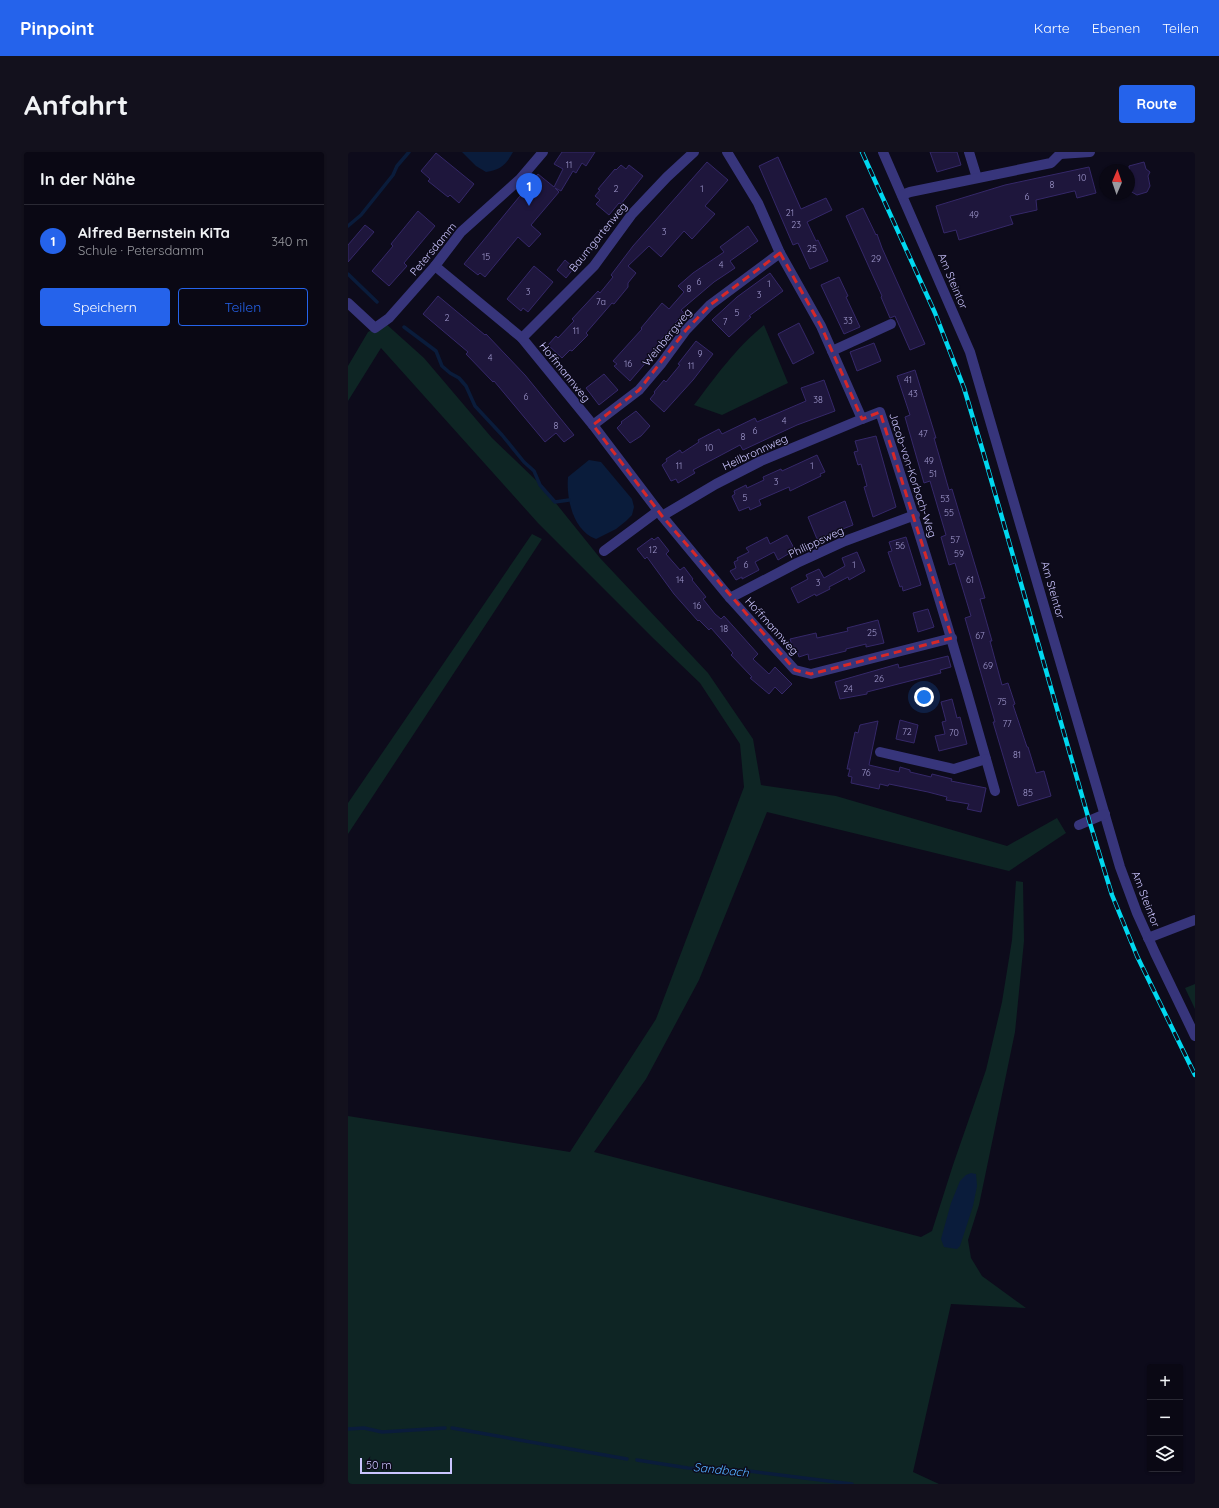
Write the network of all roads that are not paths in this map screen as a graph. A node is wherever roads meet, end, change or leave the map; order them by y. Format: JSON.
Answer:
{"nodes":[{"id":1,"x":543,"y":152,"type":"edge"},
{"id":2,"x":694,"y":152,"type":"edge"},
{"id":3,"x":727,"y":152,"type":"edge"},
{"id":4,"x":883,"y":152,"type":"edge"},
{"id":5,"x":969,"y":152,"type":"edge"},
{"id":6,"x":1090,"y":152,"type":"edge"},
{"id":7,"x":1060,"y":153,"type":"edge"},
{"id":8,"x":977,"y":178,"type":"junction"},
{"id":9,"x":902,"y":195,"type":"junction"},
{"id":10,"x":780,"y":253,"type":"junction"},
{"id":11,"x":435,"y":266,"type":"junction"},
{"id":12,"x":348,"y":303,"type":"edge"},
{"id":13,"x":891,"y":324,"type":"dead end"},
{"id":14,"x":522,"y":338,"type":"junction"},
{"id":15,"x":832,"y":351,"type":"junction"},
{"id":16,"x":862,"y":419,"type":"junction"},
{"id":17,"x":593,"y":425,"type":"junction"},
{"id":18,"x":660,"y":513,"type":"junction"},
{"id":19,"x":914,"y":515,"type":"junction"},
{"id":20,"x":604,"y":551,"type":"dead end"},
{"id":21,"x":730,"y":598,"type":"junction"},
{"id":22,"x":952,"y":638,"type":"junction"},
{"id":23,"x":880,"y":752,"type":"dead end"},
{"id":24,"x":986,"y":759,"type":"junction"},
{"id":25,"x":995,"y":791,"type":"dead end"},
{"id":26,"x":1105,"y":814,"type":"junction"},
{"id":27,"x":1079,"y":825,"type":"dead end"},
{"id":28,"x":1195,"y":920,"type":"edge"},
{"id":29,"x":1148,"y":938,"type":"junction"},
{"id":30,"x":1195,"y":1036,"type":"edge"}],
"edges":[{"from":1,"to":11,"type":"street","name":"Petersdamm"},
{"from":2,"to":14,"type":"street","name":"Baumgartenweg"},
{"from":3,"to":10,"type":"street"},
{"from":4,"to":9,"type":"street","name":"Am Steintor"},
{"from":5,"to":8,"type":"street"},
{"from":6,"to":7,"type":"street"},
{"from":7,"to":8,"type":"street"},
{"from":8,"to":9,"type":"street"},
{"from":9,"to":26,"type":"street","name":"Am Steintor"},
{"from":10,"to":15,"type":"street"},
{"from":10,"to":17,"type":"street","name":"Weinbergweg"},
{"from":11,"to":12,"type":"street","name":"Petersdamm"},
{"from":11,"to":14,"type":"street","name":"Hoffmannweg"},
{"from":13,"to":15,"type":"street"},
{"from":14,"to":17,"type":"street","name":"Hoffmannweg"},
{"from":15,"to":16,"type":"street"},
{"from":16,"to":18,"type":"street","name":"Heilbronnweg"},
{"from":16,"to":19,"type":"street","name":"Jacob-von-Korbach-Weg"},
{"from":17,"to":18,"type":"street","name":"Hoffmannweg"},
{"from":18,"to":20,"type":"street"},
{"from":18,"to":21,"type":"street","name":"Hoffmannweg"},
{"from":19,"to":21,"type":"street","name":"Philippsweg"},
{"from":19,"to":22,"type":"street","name":"Jacob-von-Korbach-Weg"},
{"from":21,"to":22,"type":"street","name":"Hoffmannweg"},
{"from":22,"to":24,"type":"street","name":"Jacob-von-Korbach-Weg"},
{"from":23,"to":24,"type":"street"},
{"from":24,"to":25,"type":"street","name":"Jacob-von-Korbach-Weg"},
{"from":26,"to":27,"type":"street"},
{"from":26,"to":29,"type":"street","name":"Am Steintor"},
{"from":28,"to":29,"type":"street"},
{"from":29,"to":30,"type":"street","name":"Am Steintor"}]}
